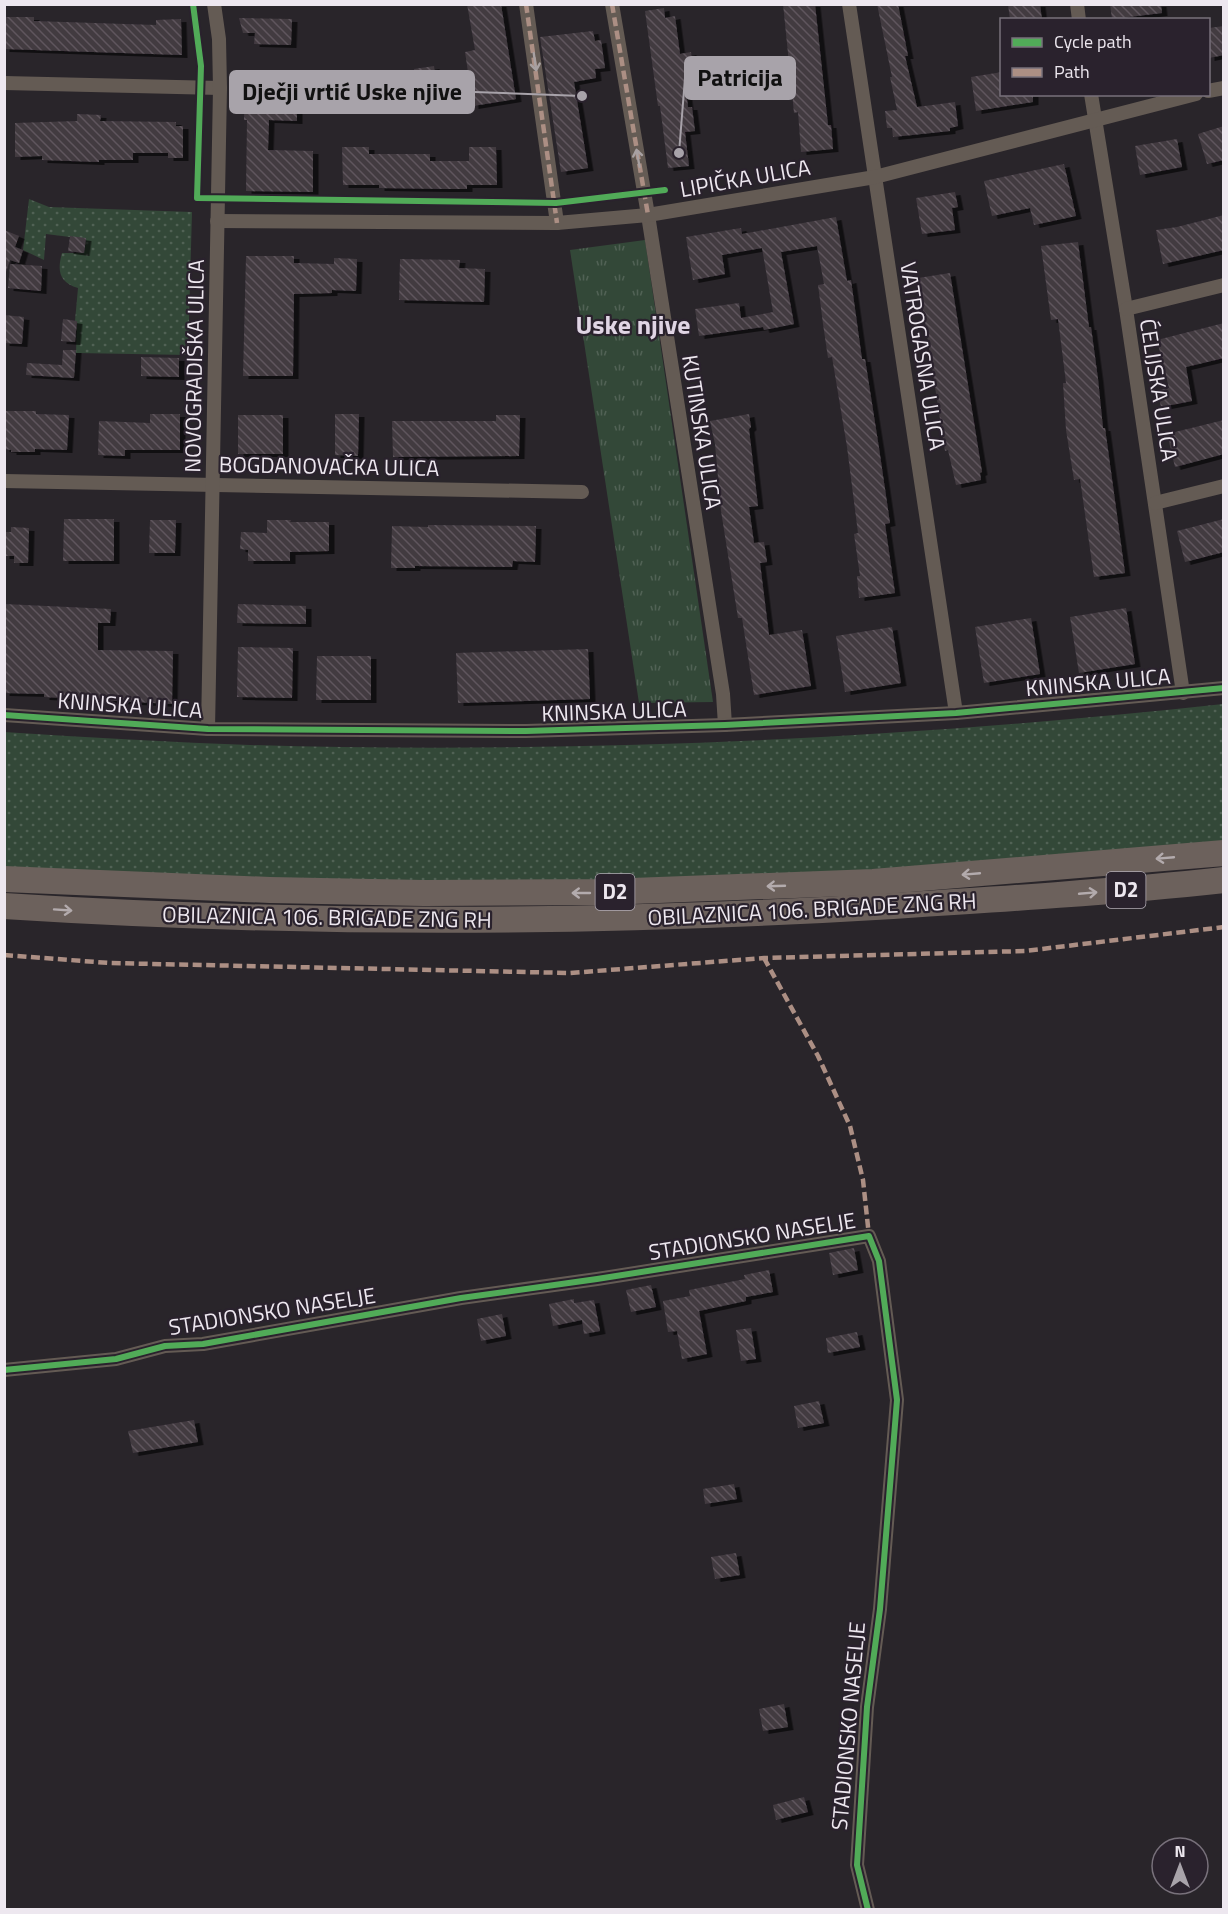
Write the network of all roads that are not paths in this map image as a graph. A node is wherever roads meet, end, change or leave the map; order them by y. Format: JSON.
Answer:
{"nodes":[{"id":1,"x":214,"y":4,"type":"edge"},
{"id":2,"x":526,"y":4,"type":"edge"},
{"id":3,"x":612,"y":4,"type":"edge"},
{"id":4,"x":849,"y":4,"type":"edge"},
{"id":5,"x":4,"y":83,"type":"edge"},
{"id":6,"x":220,"y":88,"type":"junction"},
{"id":7,"x":1091,"y":96,"type":"edge"},
{"id":8,"x":1189,"y":96,"type":"edge"},
{"id":9,"x":1095,"y":121,"type":"junction"},
{"id":10,"x":875,"y":177,"type":"junction"},
{"id":11,"x":648,"y":215,"type":"junction"},
{"id":12,"x":217,"y":221,"type":"junction"},
{"id":13,"x":557,"y":223,"type":"junction"},
{"id":14,"x":1224,"y":285,"type":"edge"},
{"id":15,"x":1126,"y":309,"type":"junction"},
{"id":16,"x":4,"y":481,"type":"edge"},
{"id":17,"x":213,"y":484,"type":"junction"},
{"id":18,"x":1224,"y":486,"type":"edge"},
{"id":19,"x":582,"y":492,"type":"dead end"},
{"id":20,"x":1155,"y":503,"type":"junction"},
{"id":21,"x":1224,"y":688,"type":"edge"},
{"id":22,"x":1183,"y":693,"type":"junction"},
{"id":23,"x":956,"y":713,"type":"junction"},
{"id":24,"x":4,"y":715,"type":"edge"},
{"id":25,"x":725,"y":725,"type":"junction"},
{"id":26,"x":208,"y":729,"type":"junction"},
{"id":27,"x":1224,"y":853,"type":"edge"},
{"id":28,"x":4,"y":879,"type":"edge"},
{"id":29,"x":1224,"y":880,"type":"edge"},
{"id":30,"x":4,"y":906,"type":"edge"},
{"id":31,"x":4,"y":1370,"type":"edge"},
{"id":32,"x":868,"y":1910,"type":"edge"}],
"edges":[{"from":1,"to":6,"type":"street","name":"NOVOGRADIŠKA ULICA"},
{"from":2,"to":13,"type":"street","one_way":true},
{"from":11,"to":3,"type":"street","name":"KUTINSKA ULICA","one_way":true},
{"from":4,"to":10,"type":"street","name":"VATROGASNA ULICA"},
{"from":5,"to":6,"type":"street"},
{"from":6,"to":12,"type":"street","name":"NOVOGRADIŠKA ULICA"},
{"from":7,"to":9,"type":"street","name":"ĆELIJSKA ULICA"},
{"from":8,"to":9,"type":"street","name":"LIPIČKA ULICA"},
{"from":9,"to":10,"type":"street","name":"LIPIČKA ULICA"},
{"from":9,"to":15,"type":"street","name":"ĆELIJSKA ULICA"},
{"from":10,"to":11,"type":"street","name":"LIPIČKA ULICA"},
{"from":10,"to":23,"type":"street","name":"VATROGASNA ULICA"},
{"from":11,"to":13,"type":"street","name":"LIPIČKA ULICA"},
{"from":11,"to":25,"type":"street","name":"KUTINSKA ULICA"},
{"from":12,"to":13,"type":"street","name":"LIPIČKA ULICA"},
{"from":12,"to":17,"type":"street","name":"NOVOGRADIŠKA ULICA"},
{"from":14,"to":15,"type":"street"},
{"from":15,"to":20,"type":"street","name":"ĆELIJSKA ULICA"},
{"from":16,"to":17,"type":"street","name":"BOGDANOVAČKA ULICA"},
{"from":17,"to":19,"type":"street","name":"BOGDANOVAČKA ULICA"},
{"from":17,"to":26,"type":"street","name":"NOVOGRADIŠKA ULICA"},
{"from":18,"to":20,"type":"street"},
{"from":20,"to":22,"type":"street","name":"ĆELIJSKA ULICA"},
{"from":21,"to":22,"type":"street","name":"KNINSKA ULICA"},
{"from":22,"to":23,"type":"street","name":"KNINSKA ULICA"},
{"from":23,"to":25,"type":"street","name":"KNINSKA ULICA"},
{"from":24,"to":26,"type":"street","name":"KNINSKA ULICA"},
{"from":25,"to":26,"type":"street","name":"KNINSKA ULICA"},
{"from":27,"to":28,"type":"highway","name":"OBILAZNICA 106. BRIGADE ZNG RH","number":"D2","one_way":true},
{"from":30,"to":29,"type":"highway","name":"OBILAZNICA 106. BRIGADE ZNG RH","number":"D2","one_way":true},
{"from":31,"to":32,"type":"street","name":"STADIONSKO NASELJE"}]}
